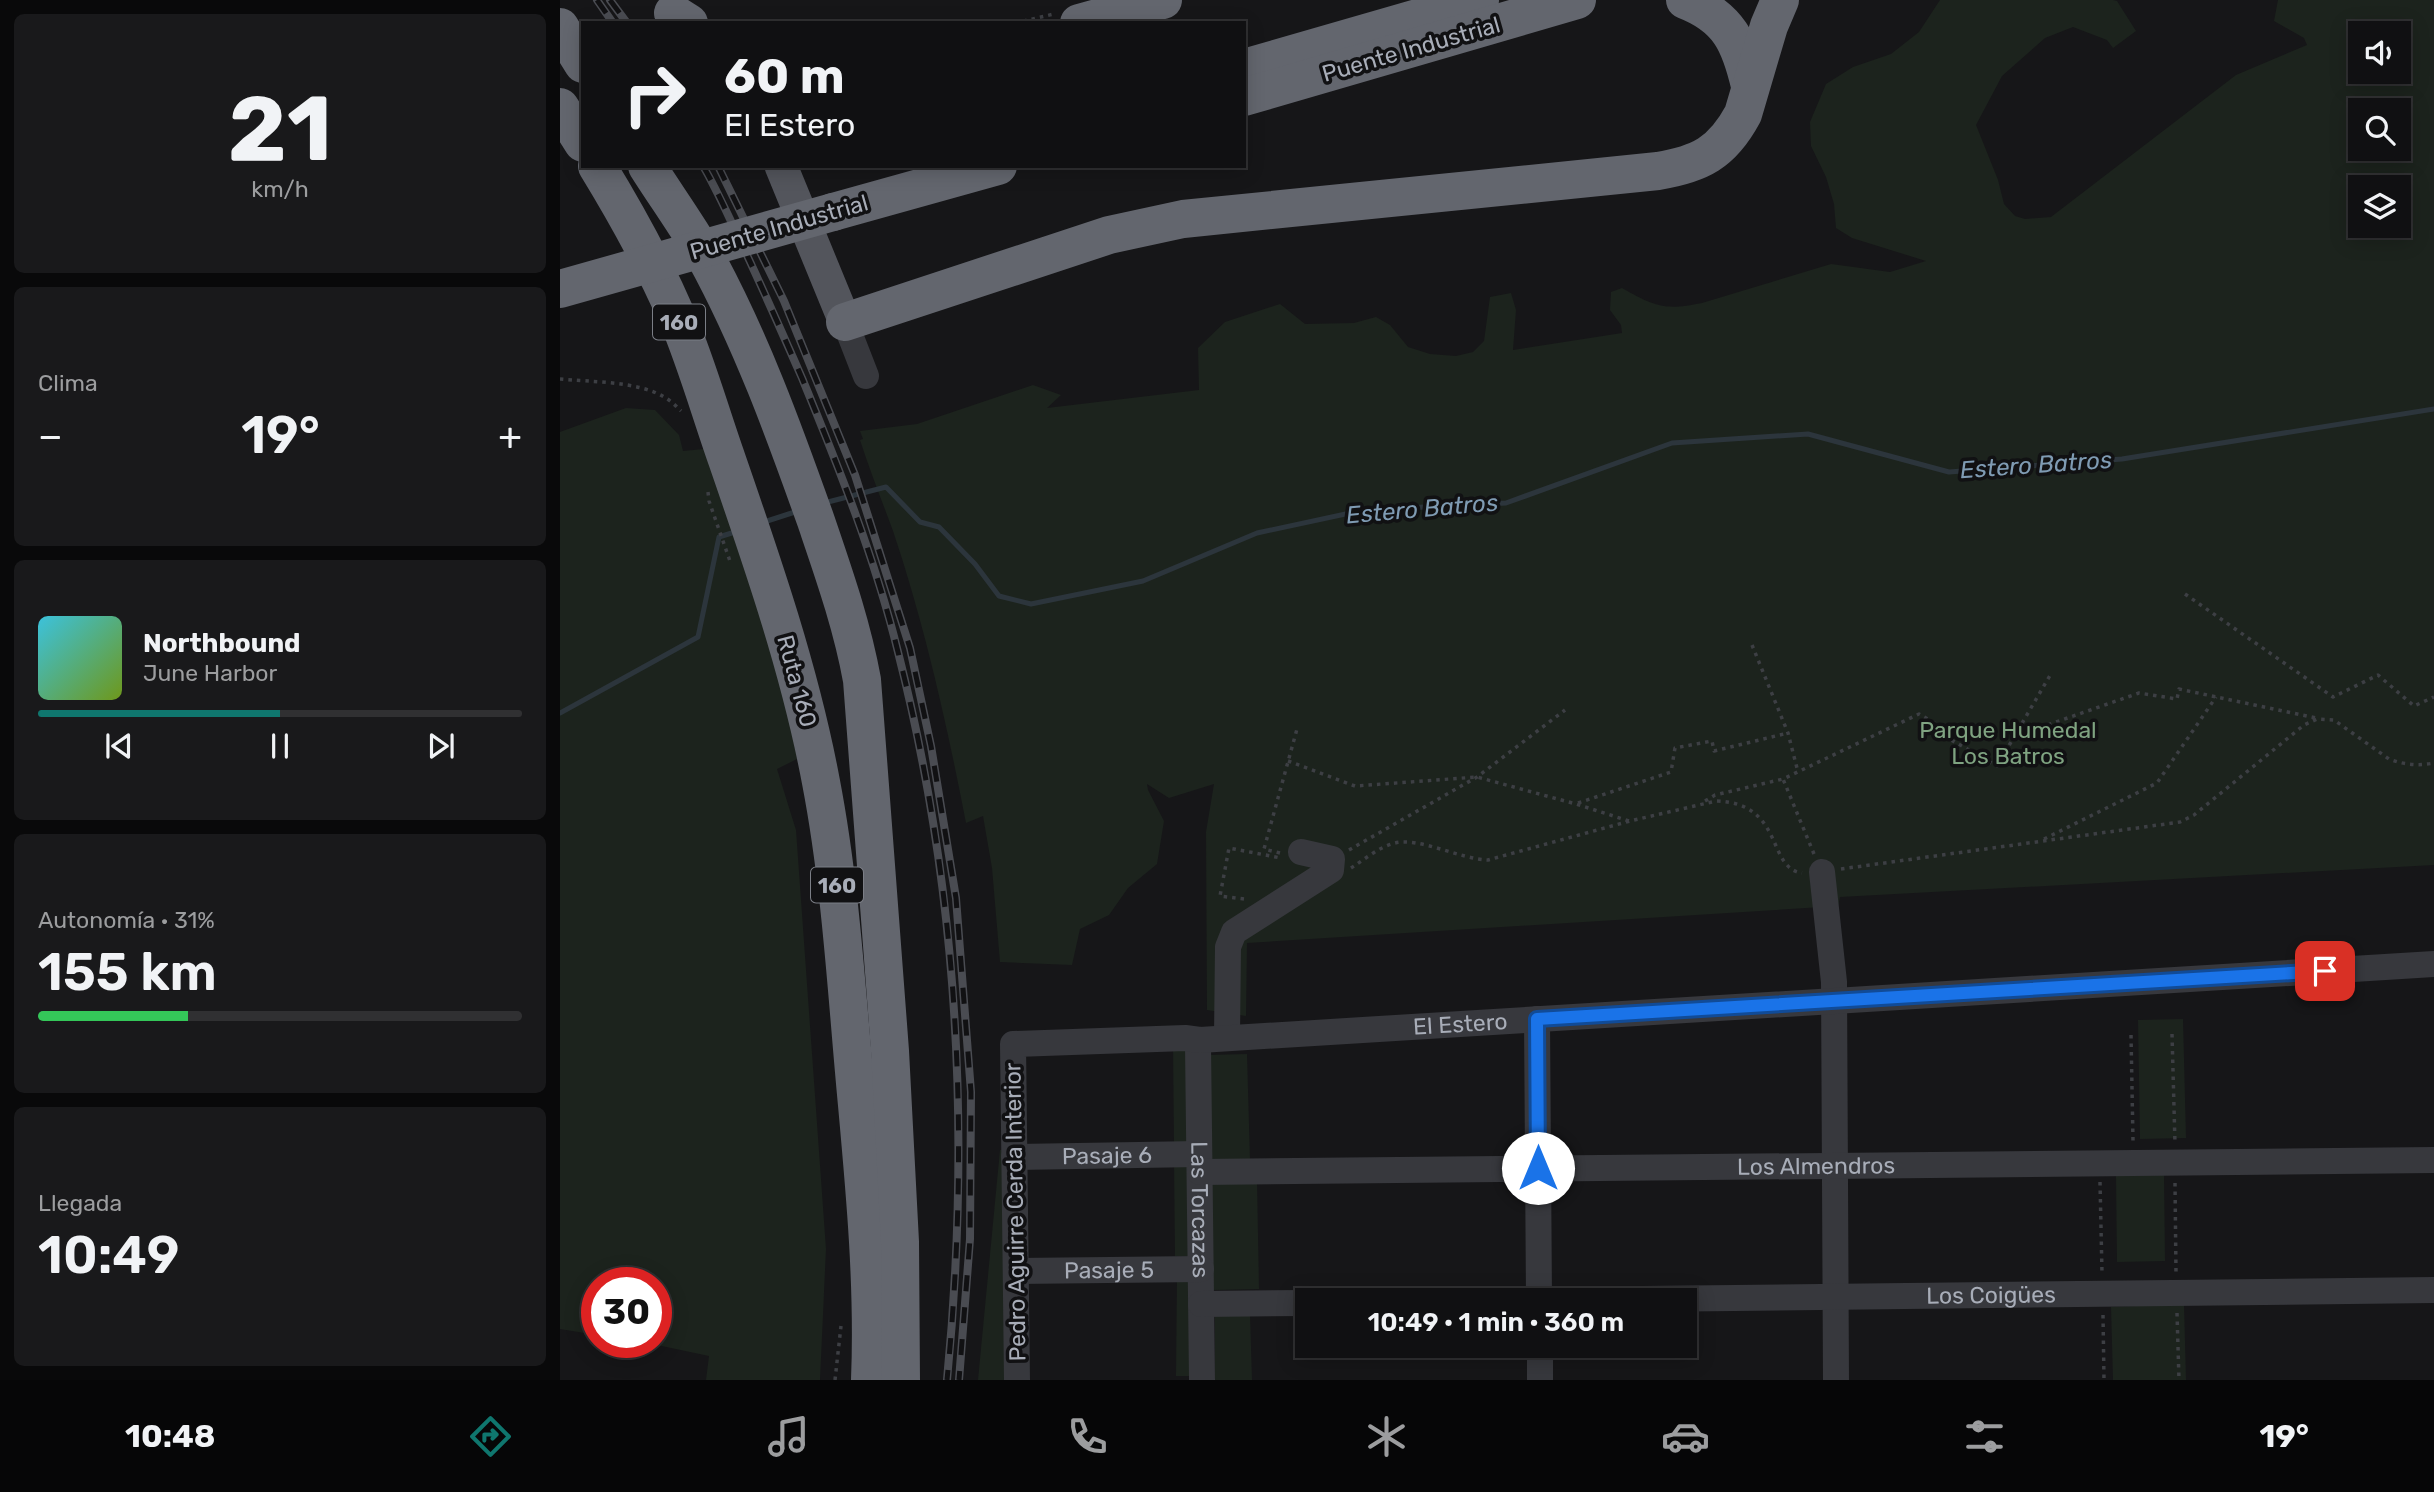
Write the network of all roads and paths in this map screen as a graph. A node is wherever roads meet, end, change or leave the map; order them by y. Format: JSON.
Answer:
{"nodes":[{"id":1,"x":1163,"y":0,"type":"edge"},
{"id":2,"x":1480,"y":0,"type":"edge"},
{"id":3,"x":1577,"y":0,"type":"edge"},
{"id":4,"x":1685,"y":0,"type":"edge"},
{"id":5,"x":1780,"y":0,"type":"edge"},
{"id":6,"x":1086,"y":21,"type":"edge"},
{"id":7,"x":560,"y":27,"type":"edge"},
{"id":8,"x":581,"y":61,"type":"edge"},
{"id":9,"x":1246,"y":67,"type":"edge"},
{"id":10,"x":1750,"y":86,"type":"junction"},
{"id":11,"x":1246,"y":96,"type":"edge"},
{"id":12,"x":560,"y":107,"type":"edge"},
{"id":13,"x":581,"y":141,"type":"edge"},
{"id":14,"x":598,"y":168,"type":"edge"},
{"id":15,"x":782,"y":168,"type":"edge"},
{"id":16,"x":894,"y":168,"type":"edge"},
{"id":17,"x":988,"y":168,"type":"edge"},
{"id":18,"x":654,"y":177,"type":"edge"},
{"id":19,"x":827,"y":200,"type":"junction"},
{"id":20,"x":560,"y":262,"type":"edge"},
{"id":21,"x":560,"y":289,"type":"edge"},
{"id":22,"x":845,"y":322,"type":"junction"},
{"id":23,"x":866,"y":376,"type":"dead end"},
{"id":24,"x":560,"y":379,"type":"edge"},
{"id":25,"x":682,"y":411,"type":"dead end"},
{"id":26,"x":723,"y":494,"type":"junction"},
{"id":27,"x":742,"y":562,"type":"junction"},
{"id":28,"x":2185,"y":594,"type":"dead end"},
{"id":29,"x":1752,"y":645,"type":"dead end"},
{"id":30,"x":2052,"y":672,"type":"dead end"},
{"id":31,"x":2217,"y":696,"type":"junction"},
{"id":32,"x":2434,"y":696,"type":"edge"},
{"id":33,"x":1566,"y":710,"type":"dead end"},
{"id":34,"x":2321,"y":719,"type":"junction"},
{"id":35,"x":1297,"y":729,"type":"dead end"},
{"id":36,"x":1788,"y":733,"type":"junction"},
{"id":37,"x":2014,"y":736,"type":"junction"},
{"id":38,"x":1288,"y":761,"type":"junction"},
{"id":39,"x":2434,"y":763,"type":"edge"},
{"id":40,"x":1798,"y":772,"type":"junction"},
{"id":41,"x":1477,"y":777,"type":"junction"},
{"id":42,"x":1783,"y":779,"type":"junction"},
{"id":43,"x":1702,"y":803,"type":"junction"},
{"id":44,"x":1576,"y":804,"type":"junction"},
{"id":45,"x":1630,"y":821,"type":"junction"},
{"id":46,"x":2039,"y":841,"type":"junction"},
{"id":47,"x":1294,"y":856,"type":"junction"},
{"id":48,"x":1341,"y":864,"type":"junction"},
{"id":49,"x":1822,"y":872,"type":"junction"},
{"id":50,"x":1261,"y":914,"type":"junction"},
{"id":51,"x":2434,"y":964,"type":"edge"},
{"id":52,"x":1834,"y":1002,"type":"junction"},
{"id":53,"x":1537,"y":1019,"type":"junction"},
{"id":54,"x":2172,"y":1034,"type":"dead end"},
{"id":55,"x":2131,"y":1035,"type":"dead end"},
{"id":56,"x":1227,"y":1037,"type":"junction"},
{"id":57,"x":1200,"y":1040,"type":"junction"},
{"id":58,"x":1013,"y":1044,"type":"joint"},
{"id":59,"x":1014,"y":1157,"type":"junction"},
{"id":60,"x":2434,"y":1160,"type":"edge"},
{"id":61,"x":2175,"y":1162,"type":"junction"},
{"id":62,"x":1199,"y":1163,"type":"junction"},
{"id":63,"x":2133,"y":1163,"type":"junction"},
{"id":64,"x":1835,"y":1165,"type":"junction"},
{"id":65,"x":1538,"y":1168,"type":"junction"},
{"id":66,"x":883,"y":1230,"type":"junction"},
{"id":67,"x":1201,"y":1269,"type":"junction"},
{"id":68,"x":1016,"y":1271,"type":"junction"},
{"id":69,"x":1539,"y":1288,"type":"edge"},
{"id":70,"x":2434,"y":1290,"type":"edge"},
{"id":71,"x":2177,"y":1293,"type":"junction"},
{"id":72,"x":1836,"y":1297,"type":"junction"},
{"id":73,"x":1697,"y":1298,"type":"edge"},
{"id":74,"x":1295,"y":1303,"type":"edge"},
{"id":75,"x":1201,"y":1304,"type":"junction"},
{"id":76,"x":842,"y":1326,"type":"dead end"},
{"id":77,"x":1540,"y":1358,"type":"edge"},
{"id":78,"x":835,"y":1380,"type":"edge"},
{"id":79,"x":851,"y":1380,"type":"edge"},
{"id":80,"x":870,"y":1380,"type":"edge"},
{"id":81,"x":901,"y":1380,"type":"edge"},
{"id":82,"x":916,"y":1380,"type":"edge"},
{"id":83,"x":1017,"y":1380,"type":"edge"},
{"id":84,"x":1202,"y":1380,"type":"edge"},
{"id":85,"x":1540,"y":1380,"type":"edge"},
{"id":86,"x":1836,"y":1380,"type":"edge"},
{"id":87,"x":2179,"y":1380,"type":"edge"}],
"edges":[{"from":1,"to":6,"type":"highway"},
{"from":2,"to":9,"type":"highway","name":"Puente Industrial"},
{"from":3,"to":11,"type":"highway","name":"Puente Industrial"},
{"from":4,"to":10,"type":"highway"},
{"from":5,"to":10,"type":"highway"},
{"from":7,"to":8,"type":"highway"},
{"from":10,"to":22,"type":"highway"},
{"from":12,"to":13,"type":"highway"},
{"from":14,"to":26,"type":"highway","name":"Ruta 160","number":"160"},
{"from":15,"to":22,"type":"main road"},
{"from":16,"to":19,"type":"highway","name":"Puente Industrial"},
{"from":17,"to":19,"type":"highway","name":"Puente Industrial"},
{"from":18,"to":66,"type":"highway","name":"Ruta 160","number":"160"},
{"from":19,"to":20,"type":"highway","name":"Puente Industrial"},
{"from":19,"to":21,"type":"highway","name":"Puente Industrial","bridge":true},
{"from":22,"to":23,"type":"street"},
{"from":24,"to":25,"type":"path"},
{"from":26,"to":27,"type":"highway","name":"Ruta 160","number":"160"},
{"from":26,"to":27,"type":"path"},
{"from":27,"to":66,"type":"highway","name":"Ruta 160","number":"160"},
{"from":28,"to":32,"type":"path"},
{"from":29,"to":36,"type":"path"},
{"from":30,"to":37,"type":"path"},
{"from":31,"to":34,"type":"path"},
{"from":31,"to":37,"type":"path"},
{"from":31,"to":46,"type":"path"},
{"from":33,"to":41,"type":"path"},
{"from":34,"to":39,"type":"path"},
{"from":34,"to":46,"type":"path"},
{"from":35,"to":38,"type":"path"},
{"from":36,"to":40,"type":"path"},
{"from":36,"to":44,"type":"path"},
{"from":37,"to":40,"type":"path"},
{"from":38,"to":41,"type":"path"},
{"from":38,"to":47,"type":"path"},
{"from":40,"to":42,"type":"path"},
{"from":41,"to":44,"type":"path"},
{"from":41,"to":48,"type":"path"},
{"from":42,"to":43,"type":"path"},
{"from":42,"to":49,"type":"path"},
{"from":43,"to":45,"type":"path"},
{"from":43,"to":49,"type":"path"},
{"from":44,"to":45,"type":"path"},
{"from":45,"to":48,"type":"path"},
{"from":46,"to":49,"type":"path"},
{"from":47,"to":48,"type":"street"},
{"from":47,"to":50,"type":"path"},
{"from":48,"to":50,"type":"street"},
{"from":49,"to":52,"type":"street"},
{"from":50,"to":56,"type":"street"},
{"from":51,"to":52,"type":"street","name":"El Estero"},
{"from":52,"to":53,"type":"street","name":"El Estero"},
{"from":52,"to":64,"type":"street"},
{"from":53,"to":56,"type":"street","name":"El Estero"},
{"from":53,"to":65,"type":"street"},
{"from":54,"to":61,"type":"path"},
{"from":55,"to":63,"type":"path"},
{"from":56,"to":57,"type":"street","name":"El Estero"},
{"from":57,"to":58,"type":"street","name":"El Estero"},
{"from":57,"to":62,"type":"street","name":"Las Torcazas"},
{"from":58,"to":59,"type":"street","name":"Pedro Aguirre Cerda Interior"},
{"from":59,"to":62,"type":"street","name":"Pasaje 6"},
{"from":59,"to":68,"type":"street","name":"Pedro Aguirre Cerda Interior"},
{"from":60,"to":61,"type":"street","name":"Los Almendros"},
{"from":61,"to":63,"type":"street","name":"Los Almendros"},
{"from":61,"to":71,"type":"path"},
{"from":62,"to":65,"type":"street","name":"Los Almendros"},
{"from":62,"to":67,"type":"street","name":"Las Torcazas"},
{"from":63,"to":64,"type":"street","name":"Los Almendros"},
{"from":64,"to":65,"type":"street","name":"Los Almendros"},
{"from":64,"to":72,"type":"street"},
{"from":65,"to":69,"type":"street"},
{"from":66,"to":79,"type":"main road"},
{"from":66,"to":80,"type":"highway","number":"160"},
{"from":66,"to":81,"type":"highway","number":"160"},
{"from":66,"to":82,"type":"highway"},
{"from":67,"to":68,"type":"street","name":"Pasaje 5"},
{"from":67,"to":75,"type":"street","name":"Las Torcazas"},
{"from":68,"to":83,"type":"street","name":"Pedro Aguirre Cerda Interior"},
{"from":70,"to":71,"type":"street","name":"Los Coigües"},
{"from":71,"to":72,"type":"street","name":"Los Coigües"},
{"from":71,"to":87,"type":"path"},
{"from":72,"to":73,"type":"street","name":"Los Coigües"},
{"from":72,"to":86,"type":"street"},
{"from":74,"to":75,"type":"street"},
{"from":75,"to":84,"type":"street","name":"Las Torcazas"},
{"from":76,"to":78,"type":"path"},
{"from":77,"to":85,"type":"street"}]}
